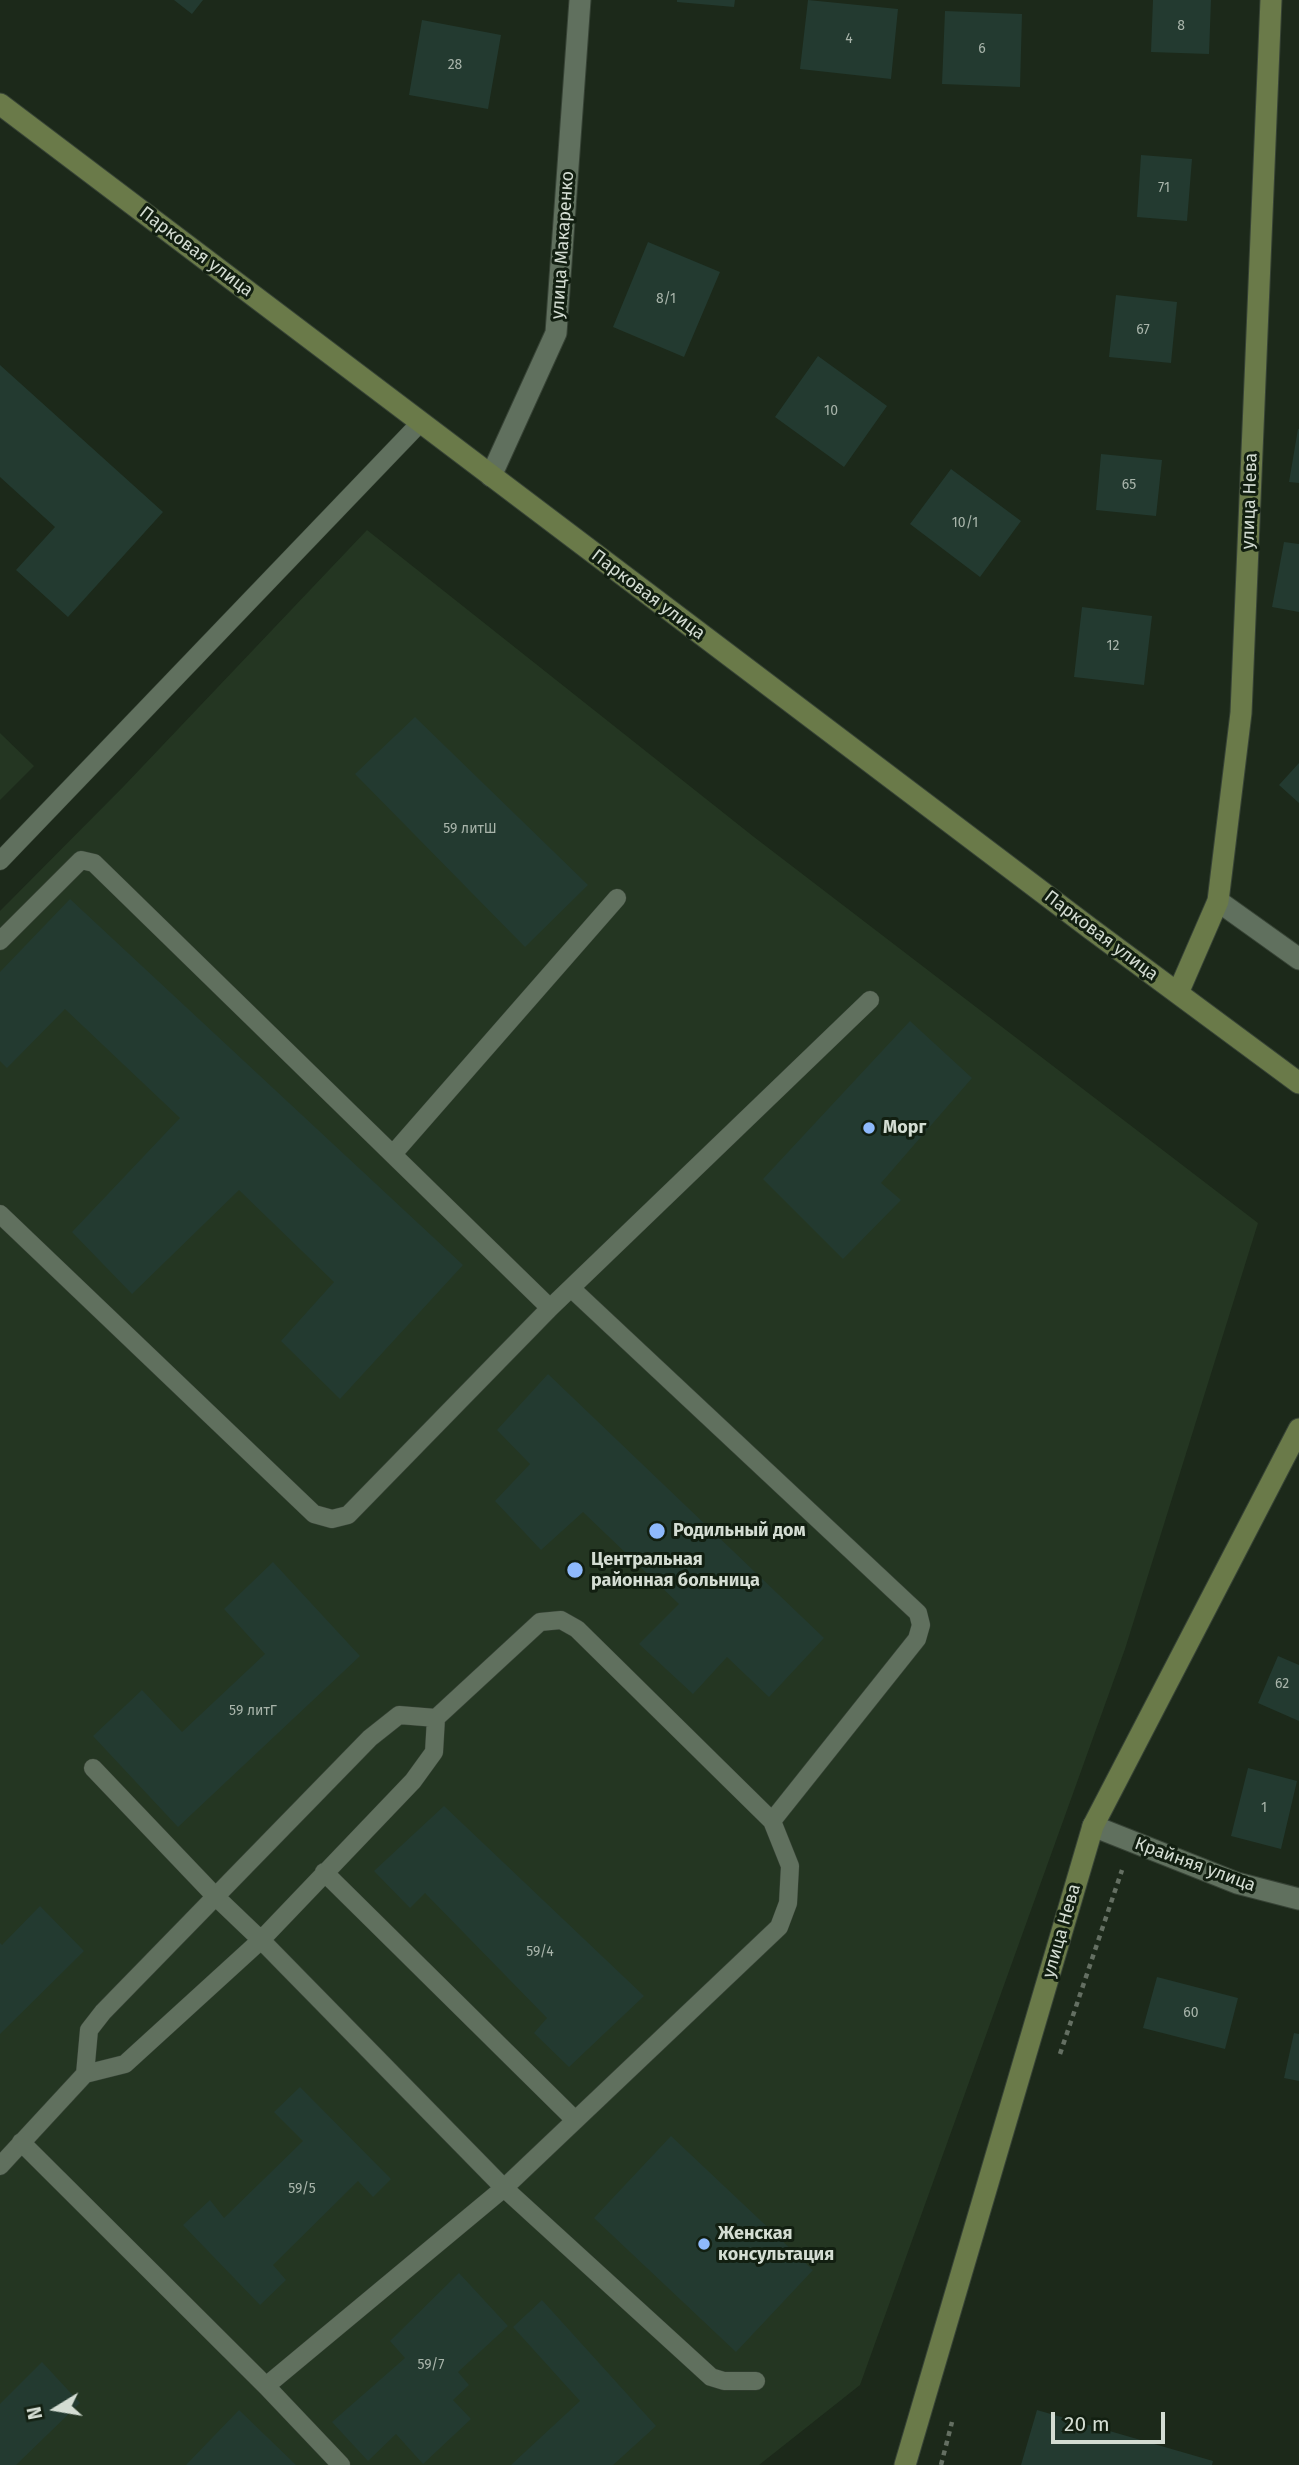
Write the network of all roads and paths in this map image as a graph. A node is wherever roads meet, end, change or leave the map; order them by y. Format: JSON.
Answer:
{"nodes":[{"id":1,"x":580,"y":0,"type":"edge"},
{"id":2,"x":1271,"y":0,"type":"edge"},
{"id":3,"x":0,"y":104,"type":"edge"},
{"id":4,"x":421,"y":422,"type":"junction"},
{"id":5,"x":491,"y":476,"type":"junction"},
{"id":6,"x":0,"y":861,"type":"edge"},
{"id":7,"x":617,"y":898,"type":"dead end"},
{"id":8,"x":1218,"y":901,"type":"junction"},
{"id":9,"x":0,"y":941,"type":"edge"},
{"id":10,"x":1299,"y":958,"type":"edge"},
{"id":11,"x":1178,"y":992,"type":"junction"},
{"id":12,"x":870,"y":1000,"type":"dead end"},
{"id":13,"x":1299,"y":1083,"type":"edge"},
{"id":14,"x":393,"y":1154,"type":"junction"},
{"id":15,"x":0,"y":1214,"type":"edge"},
{"id":16,"x":572,"y":1289,"type":"junction"},
{"id":17,"x":550,"y":1308,"type":"junction"},
{"id":18,"x":1299,"y":1429,"type":"edge"},
{"id":19,"x":436,"y":1718,"type":"junction"},
{"id":20,"x":93,"y":1768,"type":"dead end"},
{"id":21,"x":772,"y":1821,"type":"junction"},
{"id":22,"x":1093,"y":1826,"type":"junction"},
{"id":23,"x":324,"y":1872,"type":"junction"},
{"id":24,"x":216,"y":1897,"type":"junction"},
{"id":25,"x":1299,"y":1899,"type":"edge"},
{"id":26,"x":261,"y":1940,"type":"junction"},
{"id":27,"x":85,"y":2074,"type":"junction"},
{"id":28,"x":575,"y":2120,"type":"junction"},
{"id":29,"x":21,"y":2142,"type":"junction"},
{"id":30,"x":0,"y":2166,"type":"edge"},
{"id":31,"x":504,"y":2188,"type":"junction"},
{"id":32,"x":756,"y":2381,"type":"dead end"},
{"id":33,"x":266,"y":2386,"type":"junction"},
{"id":34,"x":341,"y":2465,"type":"edge"},
{"id":35,"x":905,"y":2465,"type":"edge"}],
"edges":[{"from":1,"to":5,"type":"street","name":"улица Макаренко"},
{"from":2,"to":8,"type":"main road","name":"улица Нева"},
{"from":3,"to":4,"type":"main road","name":"Парковая улица"},
{"from":4,"to":5,"type":"main road","name":"Парковая улица"},
{"from":4,"to":6,"type":"lane"},
{"from":5,"to":11,"type":"main road","name":"Парковая улица"},
{"from":7,"to":14,"type":"lane"},
{"from":8,"to":10,"type":"street"},
{"from":8,"to":11,"type":"main road","name":"улица Нева"},
{"from":9,"to":14,"type":"lane"},
{"from":11,"to":13,"type":"main road","name":"Парковая улица"},
{"from":12,"to":16,"type":"lane"},
{"from":14,"to":17,"type":"lane"},
{"from":15,"to":17,"type":"lane"},
{"from":16,"to":17,"type":"lane"},
{"from":16,"to":21,"type":"lane"},
{"from":18,"to":22,"type":"main road","name":"улица Нева"},
{"from":19,"to":21,"type":"lane"},
{"from":19,"to":23,"type":"lane"},
{"from":19,"to":24,"type":"lane"},
{"from":20,"to":24,"type":"lane"},
{"from":21,"to":28,"type":"lane"},
{"from":22,"to":25,"type":"street","name":"Крайняя улица"},
{"from":22,"to":35,"type":"main road","name":"улица Нева"},
{"from":23,"to":26,"type":"lane"},
{"from":23,"to":28,"type":"lane"},
{"from":24,"to":26,"type":"lane"},
{"from":24,"to":27,"type":"lane"},
{"from":26,"to":27,"type":"lane"},
{"from":26,"to":31,"type":"lane"},
{"from":27,"to":29,"type":"lane"},
{"from":28,"to":31,"type":"lane"},
{"from":29,"to":30,"type":"lane"},
{"from":29,"to":33,"type":"lane"},
{"from":31,"to":32,"type":"lane"},
{"from":31,"to":33,"type":"lane"},
{"from":33,"to":34,"type":"lane"}]}
